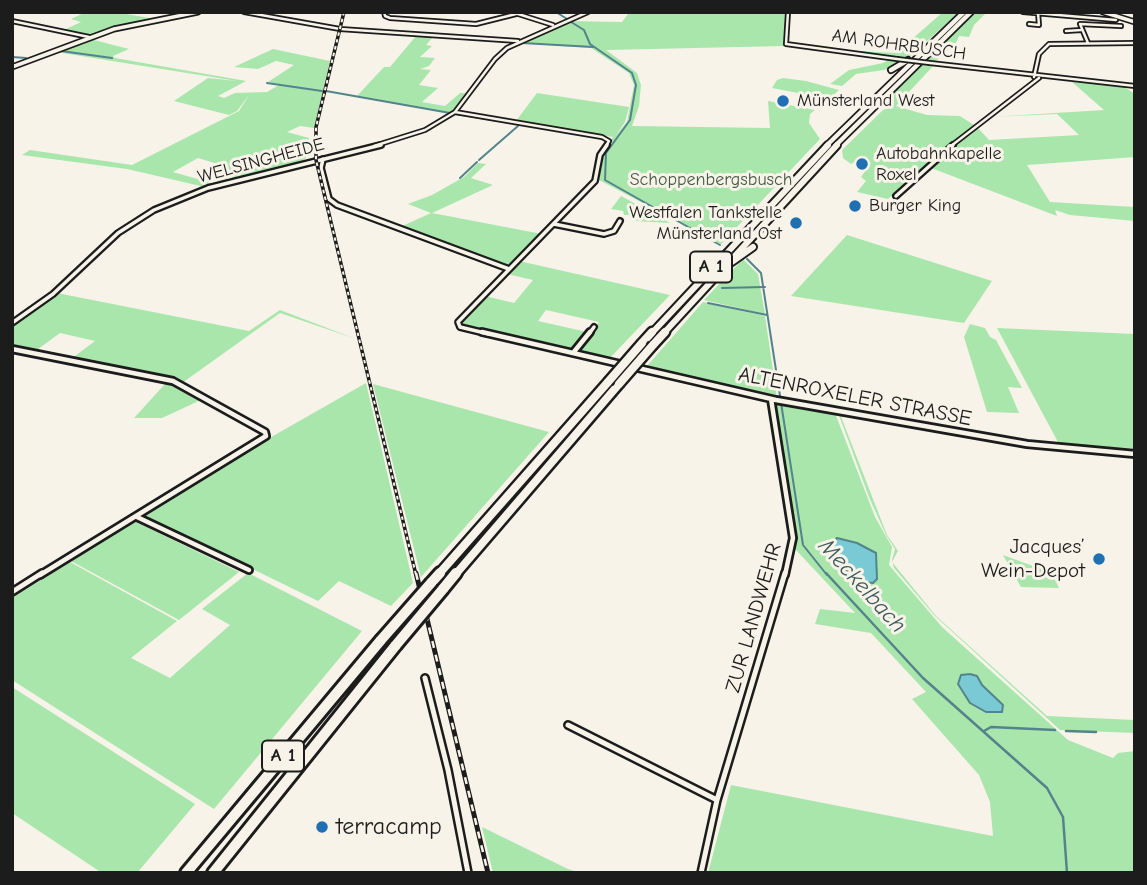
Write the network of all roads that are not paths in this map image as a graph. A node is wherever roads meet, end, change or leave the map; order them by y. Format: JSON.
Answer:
{"nodes":[{"id":1,"x":198,"y":12,"type":"edge"},
{"id":2,"x":244,"y":12,"type":"edge"},
{"id":3,"x":384,"y":12,"type":"edge"},
{"id":4,"x":587,"y":12,"type":"edge"},
{"id":5,"x":788,"y":12,"type":"edge"},
{"id":6,"x":964,"y":12,"type":"edge"},
{"id":7,"x":971,"y":12,"type":"edge"},
{"id":8,"x":1023,"y":12,"type":"edge"},
{"id":9,"x":1086,"y":12,"type":"edge"},
{"id":10,"x":1103,"y":12,"type":"edge"},
{"id":11,"x":515,"y":13,"type":"edge"},
{"id":12,"x":1038,"y":13,"type":"edge"},
{"id":13,"x":1086,"y":17,"type":"junction"},
{"id":14,"x":1116,"y":20,"type":"dead end"},
{"id":15,"x":12,"y":21,"type":"edge"},
{"id":16,"x":1135,"y":23,"type":"edge"},
{"id":17,"x":1029,"y":24,"type":"dead end"},
{"id":18,"x":555,"y":25,"type":"junction"},
{"id":19,"x":1121,"y":26,"type":"dead end"},
{"id":20,"x":1081,"y":30,"type":"junction"},
{"id":21,"x":1066,"y":31,"type":"dead end"},
{"id":22,"x":89,"y":37,"type":"junction"},
{"id":23,"x":519,"y":41,"type":"junction"},
{"id":24,"x":1089,"y":43,"type":"junction"},
{"id":25,"x":1135,"y":43,"type":"edge"},
{"id":26,"x":919,"y":53,"type":"junction"},
{"id":27,"x":12,"y":67,"type":"edge"},
{"id":28,"x":891,"y":70,"type":"dead end"},
{"id":29,"x":1034,"y":77,"type":"junction"},
{"id":30,"x":1040,"y":77,"type":"junction"},
{"id":31,"x":1135,"y":86,"type":"edge"},
{"id":32,"x":455,"y":112,"type":"junction"},
{"id":33,"x":826,"y":133,"type":"dead end"},
{"id":34,"x":846,"y":135,"type":"junction"},
{"id":35,"x":837,"y":156,"type":"dead end"},
{"id":36,"x":815,"y":157,"type":"junction"},
{"id":37,"x":322,"y":158,"type":"junction"},
{"id":38,"x":896,"y":196,"type":"dead end"},
{"id":39,"x":620,"y":221,"type":"dead end"},
{"id":40,"x":553,"y":223,"type":"junction"},
{"id":41,"x":753,"y":247,"type":"dead end"},
{"id":42,"x":509,"y":269,"type":"junction"},
{"id":43,"x":716,"y":274,"type":"junction"},
{"id":44,"x":12,"y":323,"type":"edge"},
{"id":45,"x":594,"y":327,"type":"dead end"},
{"id":46,"x":12,"y":349,"type":"edge"},
{"id":47,"x":573,"y":353,"type":"junction"},
{"id":48,"x":773,"y":400,"type":"junction"},
{"id":49,"x":1135,"y":454,"type":"edge"},
{"id":50,"x":136,"y":516,"type":"junction"},
{"id":51,"x":249,"y":570,"type":"dead end"},
{"id":52,"x":12,"y":592,"type":"edge"},
{"id":53,"x":425,"y":678,"type":"dead end"},
{"id":54,"x":568,"y":725,"type":"dead end"},
{"id":55,"x":717,"y":800,"type":"junction"},
{"id":56,"x":186,"y":873,"type":"edge"},
{"id":57,"x":214,"y":873,"type":"edge"},
{"id":58,"x":468,"y":873,"type":"edge"},
{"id":59,"x":701,"y":873,"type":"edge"}],
"edges":[{"from":1,"to":22,"type":"main road"},
{"from":2,"to":23,"type":"street","name":"WELSINGHEIDE"},
{"from":3,"to":11,"type":"street"},
{"from":4,"to":18,"type":"street","name":"WELSINGHEIDE"},
{"from":5,"to":29,"type":"street","name":"AM ROHRBUSCH","bridge":true},
{"from":6,"to":26,"type":"highway","number":"A 1"},
{"from":7,"to":34,"type":"highway","number":"A 1"},
{"from":8,"to":12,"type":"street"},
{"from":9,"to":13,"type":"street"},
{"from":10,"to":16,"type":"main road"},
{"from":11,"to":18,"type":"street"},
{"from":12,"to":13,"type":"street"},
{"from":12,"to":17,"type":"street"},
{"from":13,"to":14,"type":"street"},
{"from":15,"to":22,"type":"street"},
{"from":18,"to":23,"type":"street","name":"WELSINGHEIDE"},
{"from":19,"to":20,"type":"street"},
{"from":20,"to":21,"type":"street"},
{"from":20,"to":24,"type":"street"},
{"from":22,"to":27,"type":"main road"},
{"from":23,"to":32,"type":"street","name":"WELSINGHEIDE"},
{"from":24,"to":25,"type":"street"},
{"from":24,"to":29,"type":"street"},
{"from":26,"to":28,"type":"highway"},
{"from":26,"to":36,"type":"highway","number":"A 1"},
{"from":29,"to":30,"type":"street","name":"AM ROHRBUSCH"},
{"from":30,"to":31,"type":"street","name":"AM ROHRBUSCH"},
{"from":30,"to":38,"type":"street"},
{"from":32,"to":37,"type":"street","name":"WELSINGHEIDE"},
{"from":32,"to":40,"type":"street","name":"ALTENROXELER STRASSE"},
{"from":33,"to":36,"type":"highway"},
{"from":34,"to":35,"type":"highway"},
{"from":34,"to":43,"type":"highway","number":"A 1"},
{"from":36,"to":56,"type":"highway","number":"A 1","bridge":true},
{"from":37,"to":42,"type":"street"},
{"from":37,"to":44,"type":"street","name":"WELSINGHEIDE"},
{"from":39,"to":40,"type":"street"},
{"from":40,"to":42,"type":"street","name":"ALTENROXELER STRASSE"},
{"from":41,"to":43,"type":"highway"},
{"from":42,"to":47,"type":"street","name":"ALTENROXELER STRASSE"},
{"from":43,"to":57,"type":"highway","number":"A 1","bridge":true},
{"from":45,"to":47,"type":"street"},
{"from":46,"to":50,"type":"street"},
{"from":47,"to":48,"type":"street","name":"ALTENROXELER STRASSE"},
{"from":48,"to":49,"type":"street","name":"ALTENROXELER STRASSE"},
{"from":48,"to":55,"type":"street","name":"ZUR LANDWEHR"},
{"from":50,"to":51,"type":"street"},
{"from":50,"to":52,"type":"street"},
{"from":53,"to":58,"type":"street"},
{"from":54,"to":55,"type":"street"},
{"from":55,"to":59,"type":"street","name":"ZUR LANDWEHR"}]}
